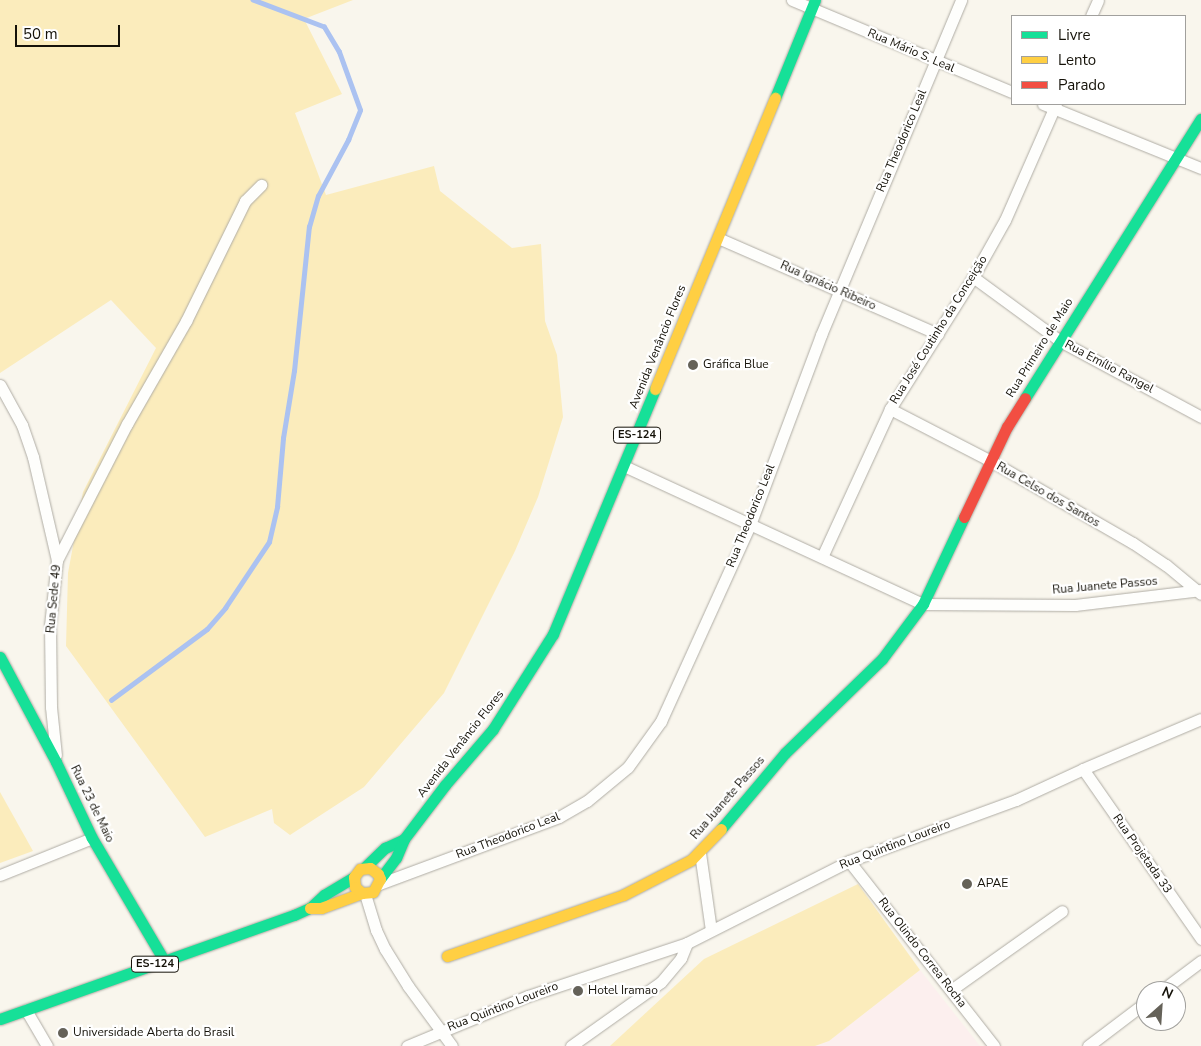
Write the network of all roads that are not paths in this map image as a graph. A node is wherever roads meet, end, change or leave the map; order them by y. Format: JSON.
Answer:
{"nodes":[{"id":1,"x":792,"y":0,"type":"edge"},
{"id":2,"x":961,"y":0,"type":"edge"},
{"id":3,"x":1098,"y":0,"type":"edge"},
{"id":4,"x":813,"y":4,"type":"edge"},
{"id":5,"x":1091,"y":15,"type":"edge"},
{"id":6,"x":935,"y":61,"type":"junction"},
{"id":7,"x":1011,"y":92,"type":"edge"},
{"id":8,"x":1055,"y":106,"type":"edge"},
{"id":9,"x":1201,"y":119,"type":"edge"},
{"id":10,"x":1177,"y":158,"type":"junction"},
{"id":11,"x":1201,"y":168,"type":"edge"},
{"id":12,"x":262,"y":185,"type":"dead end"},
{"id":13,"x":718,"y":238,"type":"junction"},
{"id":14,"x":973,"y":276,"type":"junction"},
{"id":15,"x":840,"y":291,"type":"junction"},
{"id":16,"x":938,"y":334,"type":"junction"},
{"id":17,"x":1060,"y":341,"type":"junction"},
{"id":18,"x":0,"y":385,"type":"edge"},
{"id":19,"x":890,"y":409,"type":"junction"},
{"id":20,"x":1201,"y":417,"type":"edge"},
{"id":21,"x":989,"y":460,"type":"junction"},
{"id":22,"x":624,"y":466,"type":"junction"},
{"id":23,"x":750,"y":525,"type":"junction"},
{"id":24,"x":822,"y":557,"type":"junction"},
{"id":25,"x":58,"y":560,"type":"junction"},
{"id":26,"x":1200,"y":592,"type":"edge"},
{"id":27,"x":923,"y":604,"type":"junction"},
{"id":28,"x":0,"y":657,"type":"edge"},
{"id":29,"x":1201,"y":719,"type":"edge"},
{"id":30,"x":56,"y":762,"type":"junction"},
{"id":31,"x":1083,"y":769,"type":"junction"},
{"id":32,"x":92,"y":838,"type":"junction"},
{"id":33,"x":404,"y":839,"type":"junction"},
{"id":34,"x":700,"y":853,"type":"junction"},
{"id":35,"x":849,"y":861,"type":"junction"},
{"id":36,"x":365,"y":867,"type":"junction"},
{"id":37,"x":0,"y":874,"type":"edge"},
{"id":38,"x":354,"y":877,"type":"junction"},
{"id":39,"x":379,"y":882,"type":"junction"},
{"id":40,"x":364,"y":894,"type":"junction"},
{"id":41,"x":310,"y":908,"type":"junction"},
{"id":42,"x":1062,"y":911,"type":"dead end"},
{"id":43,"x":711,"y":930,"type":"junction"},
{"id":44,"x":1201,"y":939,"type":"edge"},
{"id":45,"x":687,"y":943,"type":"junction"},
{"id":46,"x":447,"y":956,"type":"dead end"},
{"id":47,"x":164,"y":960,"type":"junction"},
{"id":48,"x":1201,"y":961,"type":"edge"},
{"id":49,"x":1174,"y":981,"type":"edge"},
{"id":50,"x":951,"y":990,"type":"junction"},
{"id":51,"x":26,"y":1010,"type":"junction"},
{"id":52,"x":1136,"y":1010,"type":"edge"},
{"id":53,"x":0,"y":1019,"type":"edge"},
{"id":54,"x":441,"y":1031,"type":"junction"},
{"id":55,"x":47,"y":1046,"type":"edge"},
{"id":56,"x":407,"y":1046,"type":"edge"},
{"id":57,"x":452,"y":1046,"type":"edge"},
{"id":58,"x":571,"y":1046,"type":"edge"},
{"id":59,"x":994,"y":1046,"type":"edge"},
{"id":60,"x":1088,"y":1046,"type":"edge"}],
"edges":[{"from":1,"to":4,"type":"street","name":"Rua Mário S. Leal"},
{"from":2,"to":6,"type":"street","name":"Rua Theodorico Leal"},
{"from":3,"to":5,"type":"street"},
{"from":4,"to":6,"type":"street","name":"Rua Mário S. Leal"},
{"from":4,"to":13,"type":"main road","name":"Avenida Venâncio Flores","number":"ES-124"},
{"from":6,"to":7,"type":"street","name":"Rua Mário S. Leal"},
{"from":6,"to":15,"type":"street","name":"Rua Theodorico Leal"},
{"from":8,"to":10,"type":"street"},
{"from":8,"to":14,"type":"street","name":"Rua José Coutinho da Conceição"},
{"from":9,"to":10,"type":"main road","name":"Rua Primeiro de Maio"},
{"from":10,"to":11,"type":"street"},
{"from":10,"to":17,"type":"main road","name":"Rua Primeiro de Maio"},
{"from":12,"to":25,"type":"street"},
{"from":13,"to":15,"type":"street","name":"Rua Ignácio Ribeiro"},
{"from":13,"to":22,"type":"main road","name":"Avenida Venâncio Flores","number":"ES-124"},
{"from":14,"to":16,"type":"street","name":"Rua José Coutinho da Conceição"},
{"from":14,"to":17,"type":"street","name":"Rua Emílio Rangel"},
{"from":15,"to":16,"type":"street","name":"Rua Ignácio Ribeiro"},
{"from":15,"to":23,"type":"street","name":"Rua Theodorico Leal"},
{"from":16,"to":19,"type":"street","name":"Rua José Coutinho da Conceição"},
{"from":17,"to":20,"type":"street","name":"Rua Emílio Rangel"},
{"from":17,"to":21,"type":"main road","name":"Rua Primeiro de Maio"},
{"from":18,"to":25,"type":"street","name":"Rua Sede 49"},
{"from":19,"to":21,"type":"street","name":"Rua Celso dos Santos"},
{"from":19,"to":24,"type":"street","name":"Rua José Coutinho da Conceição"},
{"from":21,"to":26,"type":"street","name":"Rua Celso dos Santos"},
{"from":21,"to":27,"type":"main road","name":"Rua Primeiro de Maio"},
{"from":22,"to":23,"type":"street","name":"Rua Juanete Passos"},
{"from":22,"to":33,"type":"main road","name":"Avenida Venâncio Flores","number":"ES-124"},
{"from":23,"to":24,"type":"street","name":"Rua Juanete Passos"},
{"from":23,"to":39,"type":"street","name":"Rua Theodorico Leal"},
{"from":24,"to":27,"type":"street","name":"Rua Juanete Passos"},
{"from":25,"to":30,"type":"street","name":"Rua Sede 49"},
{"from":26,"to":27,"type":"street","name":"Rua Juanete Passos"},
{"from":27,"to":34,"type":"main road","name":"Rua Juanete Passos"},
{"from":28,"to":30,"type":"main road","name":"Rua 23 de Maio"},
{"from":29,"to":31,"type":"street","name":"Rua Quintino Loureiro"},
{"from":30,"to":32,"type":"main road","name":"Rua 23 de Maio"},
{"from":31,"to":35,"type":"street","name":"Rua Quintino Loureiro"},
{"from":31,"to":44,"type":"street","name":"Rua Projetada 33"},
{"from":32,"to":37,"type":"street"},
{"from":32,"to":47,"type":"main road","name":"Rua 23 de Maio"},
{"from":33,"to":36,"type":"main road","name":"Avenida Venâncio Flores","number":"ES-124"},
{"from":33,"to":39,"type":"main road","name":"Avenida Venâncio Flores","number":"ES-124"},
{"from":34,"to":43,"type":"street"},
{"from":34,"to":46,"type":"main road","name":"Rua Juanete Passos"},
{"from":35,"to":43,"type":"street","name":"Rua Quintino Loureiro"},
{"from":35,"to":50,"type":"street","name":"Rua Olindo Correa Rocha"},
{"from":36,"to":38,"type":"main road","number":"ES-124"},
{"from":36,"to":39,"type":"main road"},
{"from":38,"to":40,"type":"main road"},
{"from":38,"to":41,"type":"main road","number":"ES-124"},
{"from":39,"to":40,"type":"main road","number":"ES-124"},
{"from":40,"to":41,"type":"main road","number":"ES-124"},
{"from":40,"to":54,"type":"street"},
{"from":41,"to":47,"type":"main road","number":"ES-124"},
{"from":42,"to":50,"type":"street"},
{"from":43,"to":45,"type":"street","name":"Rua Quintino Loureiro"},
{"from":45,"to":54,"type":"street","name":"Rua Quintino Loureiro"},
{"from":45,"to":58,"type":"street"},
{"from":47,"to":51,"type":"main road","number":"ES-124"},
{"from":48,"to":49,"type":"street"},
{"from":50,"to":59,"type":"street","name":"Rua Olindo Correa Rocha"},
{"from":51,"to":53,"type":"main road","number":"ES-124"},
{"from":51,"to":55,"type":"street"},
{"from":52,"to":60,"type":"street"},
{"from":54,"to":56,"type":"street","name":"Rua Quintino Loureiro"},
{"from":54,"to":57,"type":"street"}]}
